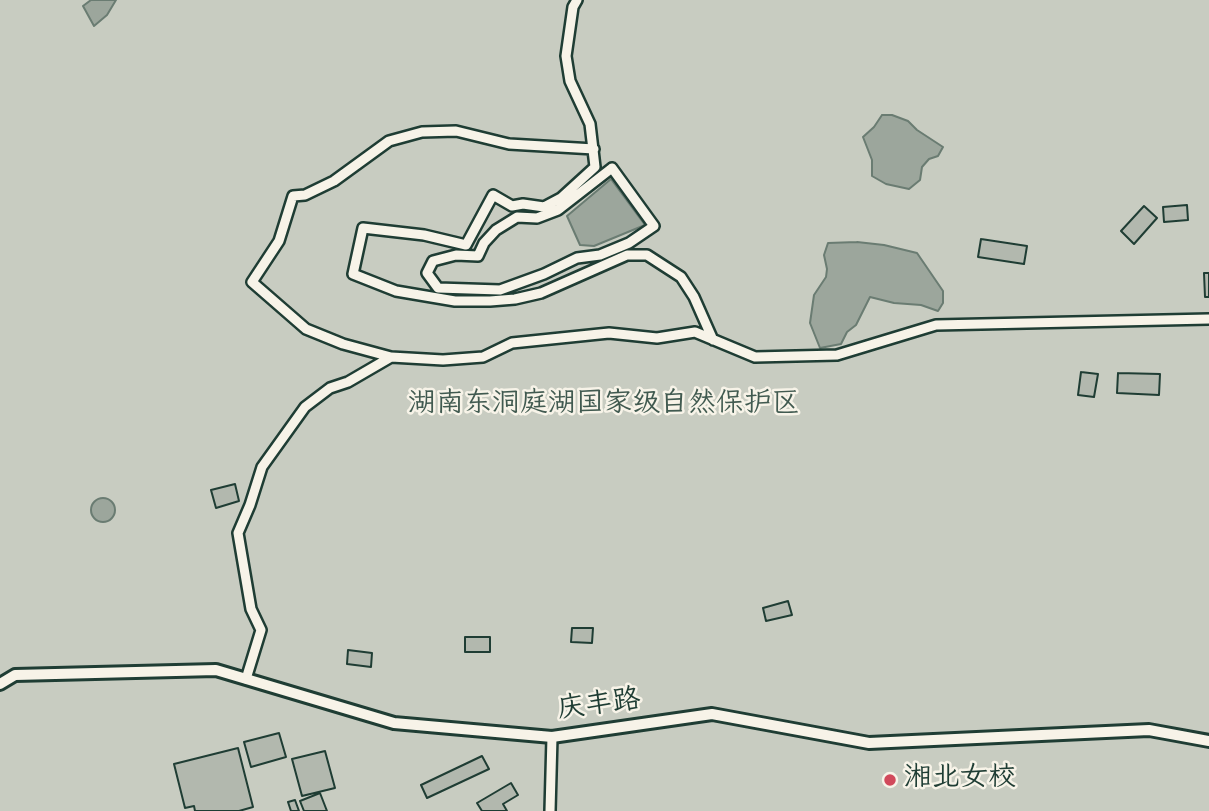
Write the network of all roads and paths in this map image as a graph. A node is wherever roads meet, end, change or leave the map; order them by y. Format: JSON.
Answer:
{"nodes":[{"id":1,"x":577,"y":0,"type":"edge"},
{"id":2,"x":594,"y":149,"type":"junction"},
{"id":3,"x":558,"y":210,"type":"joint"},
{"id":4,"x":1209,"y":319,"type":"edge"},
{"id":5,"x":713,"y":340,"type":"junction"},
{"id":6,"x":391,"y":356,"type":"junction"},
{"id":7,"x":246,"y":679,"type":"junction"},
{"id":8,"x":0,"y":684,"type":"edge"},
{"id":9,"x":552,"y":737,"type":"junction"},
{"id":10,"x":1209,"y":741,"type":"edge"},
{"id":11,"x":550,"y":811,"type":"edge"}],
"edges":[{"from":1,"to":2,"type":"street"},
{"from":2,"to":5,"type":"street"},
{"from":2,"to":6,"type":"street"},
{"from":3,"to":3,"type":"street"},
{"from":4,"to":5,"type":"street"},
{"from":5,"to":6,"type":"street"},
{"from":6,"to":7,"type":"street"},
{"from":7,"to":8,"type":"street","name":"庆丰路"},
{"from":7,"to":9,"type":"street","name":"庆丰路"},
{"from":9,"to":10,"type":"street","name":"庆丰路"},
{"from":9,"to":11,"type":"street"}]}
